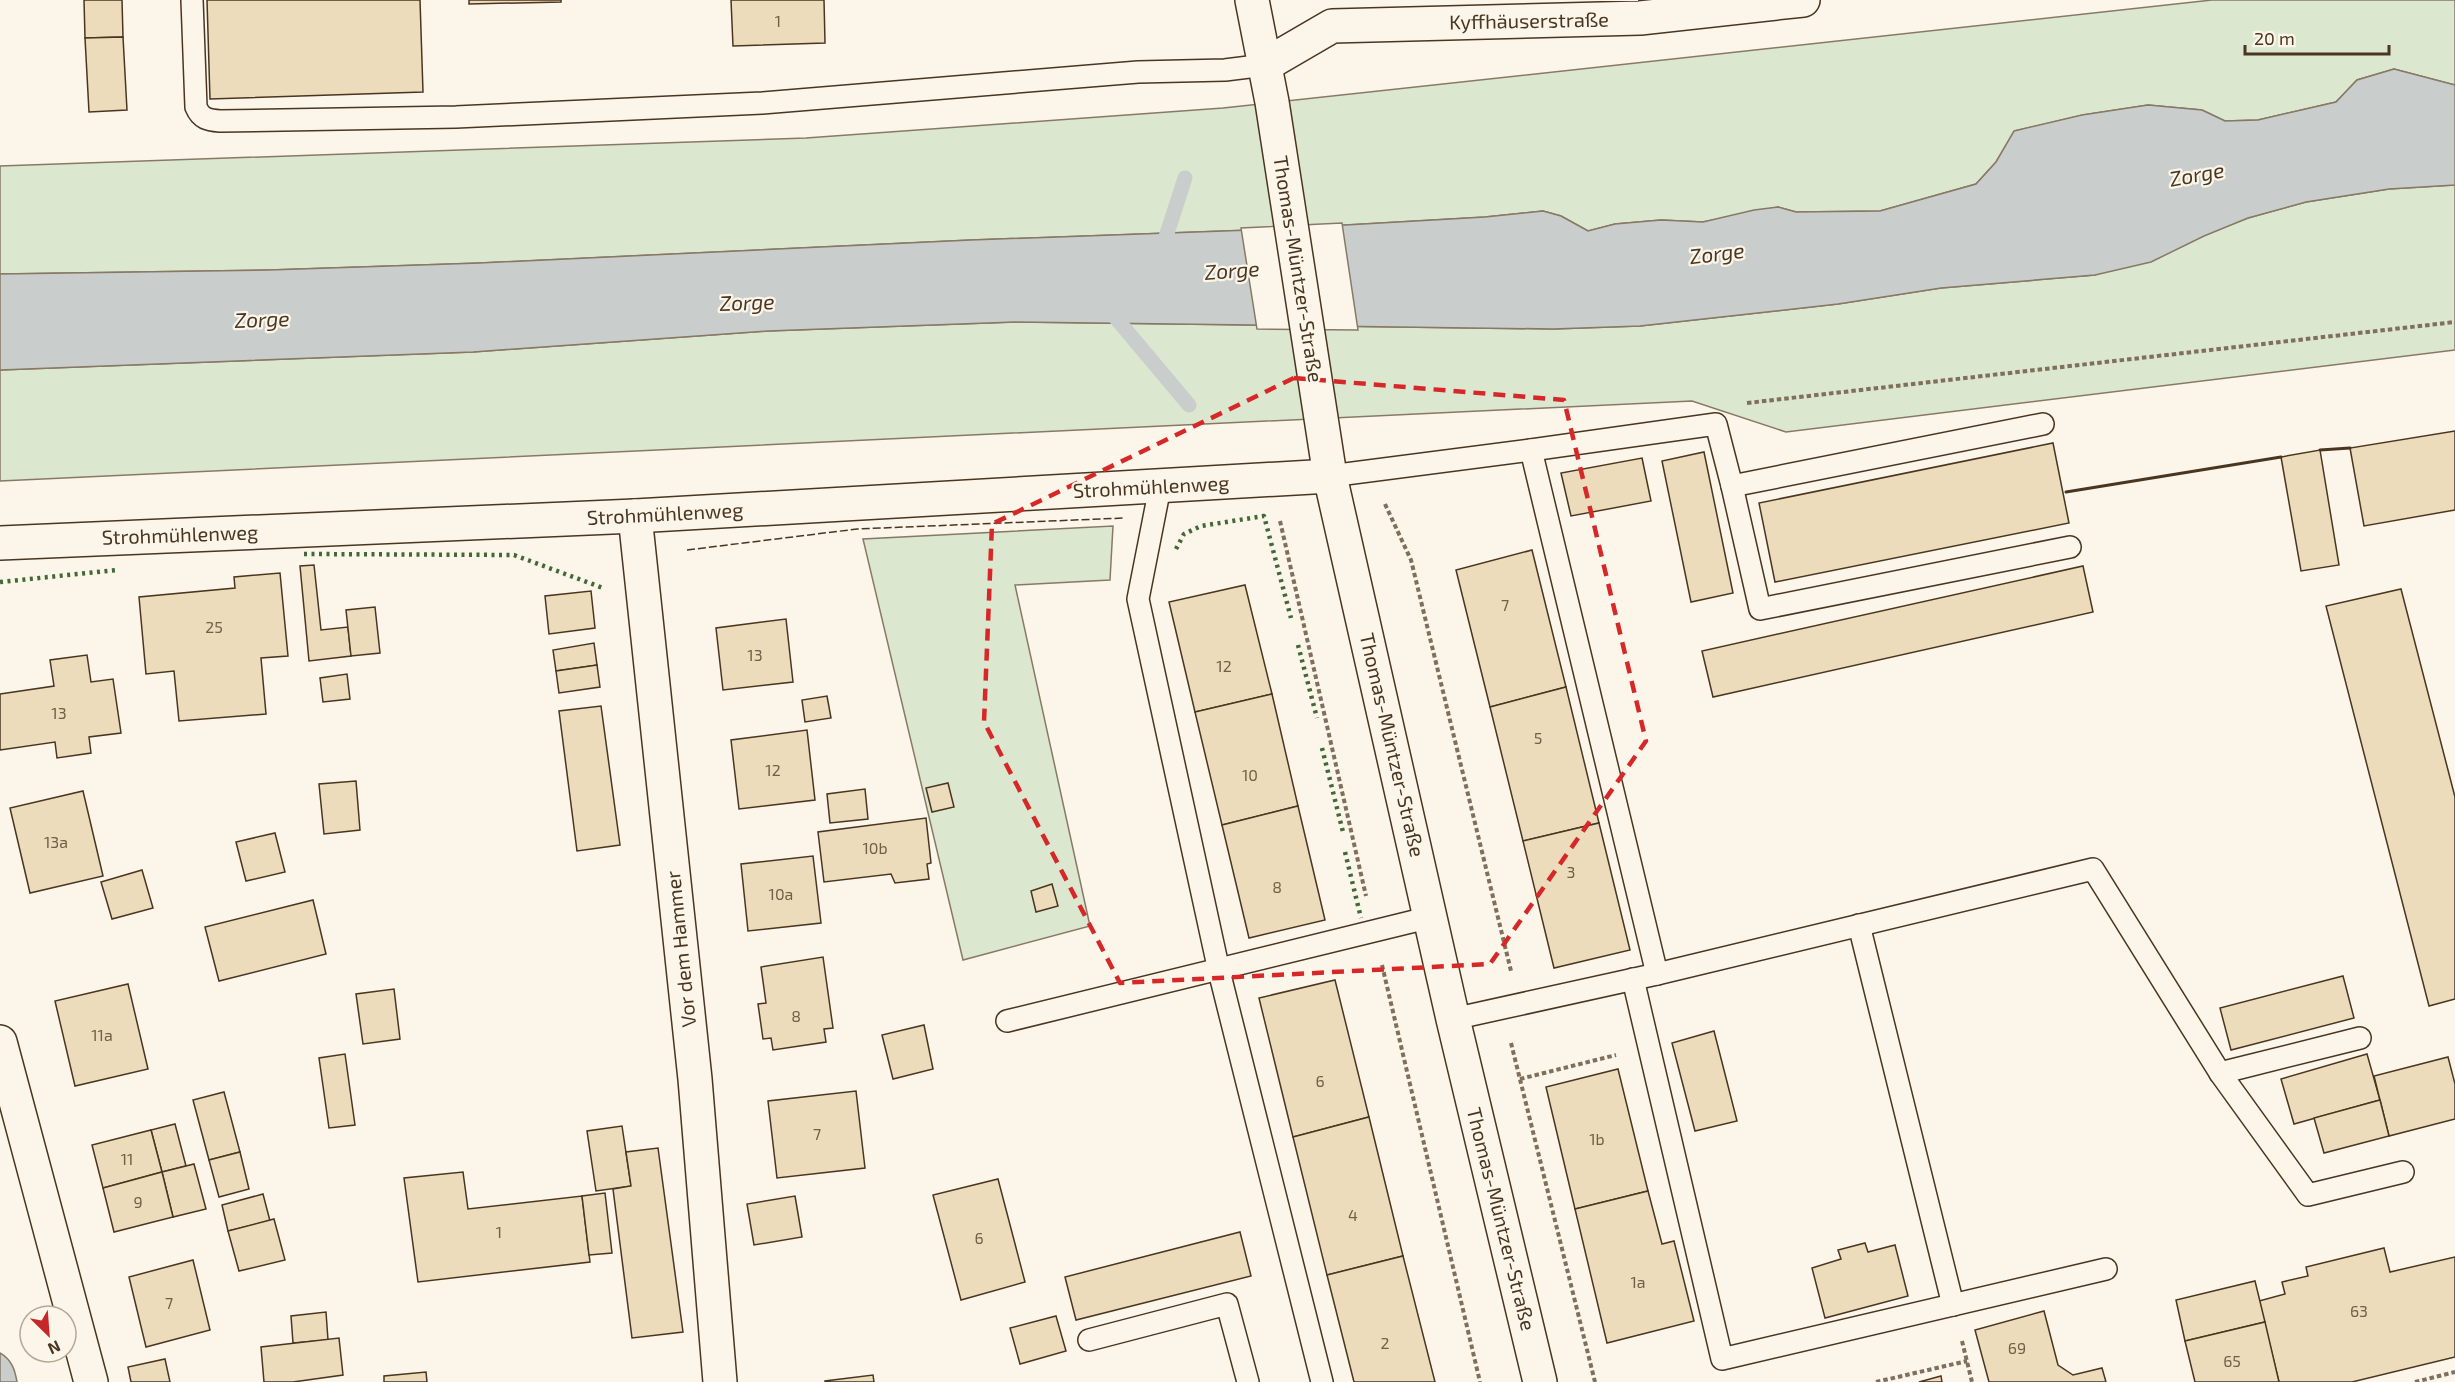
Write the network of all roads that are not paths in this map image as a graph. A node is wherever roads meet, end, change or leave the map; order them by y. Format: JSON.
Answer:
{"nodes":[{"id":1,"x":192,"y":0,"type":"edge"},
{"id":2,"x":1252,"y":0,"type":"edge"},
{"id":3,"x":1803,"y":0,"type":"edge"},
{"id":4,"x":1265,"y":65,"type":"junction"},
{"id":5,"x":2043,"y":424,"type":"dead end"},
{"id":6,"x":1532,"y":450,"type":"junction"},
{"id":7,"x":1330,"y":476,"type":"junction"},
{"id":8,"x":1732,"y":486,"type":"junction"},
{"id":9,"x":1160,"y":487,"type":"junction"},
{"id":10,"x":635,"y":516,"type":"junction"},
{"id":11,"x":0,"y":543,"type":"edge"},
{"id":12,"x":2070,"y":547,"type":"dead end"},
{"id":13,"x":1431,"y":917,"type":"junction"},
{"id":14,"x":1859,"y":925,"type":"junction"},
{"id":15,"x":1219,"y":971,"type":"junction"},
{"id":16,"x":1657,"y":974,"type":"junction"},
{"id":17,"x":1633,"y":979,"type":"junction"},
{"id":18,"x":1453,"y":1019,"type":"junction"},
{"id":19,"x":1007,"y":1021,"type":"dead end"},
{"id":20,"x":2360,"y":1038,"type":"dead end"},
{"id":21,"x":0,"y":1042,"type":"edge"},
{"id":22,"x":2220,"y":1073,"type":"junction"},
{"id":23,"x":2403,"y":1172,"type":"dead end"},
{"id":24,"x":2106,"y":1269,"type":"dead end"},
{"id":25,"x":1953,"y":1305,"type":"junction"},
{"id":26,"x":1089,"y":1340,"type":"dead end"},
{"id":27,"x":91,"y":1382,"type":"edge"},
{"id":28,"x":720,"y":1382,"type":"edge"},
{"id":29,"x":1248,"y":1382,"type":"edge"},
{"id":30,"x":1322,"y":1382,"type":"edge"},
{"id":31,"x":1540,"y":1382,"type":"edge"}],
"edges":[{"from":1,"to":4,"type":"lane"},
{"from":2,"to":4,"type":"street","name":"Thomas-Müntzer-Straße"},
{"from":3,"to":4,"type":"street","name":"Kyffhäuserstraße"},
{"from":4,"to":7,"type":"street","name":"Thomas-Müntzer-Straße"},
{"from":5,"to":8,"type":"lane"},
{"from":6,"to":7,"type":"lane"},
{"from":6,"to":8,"type":"lane"},
{"from":6,"to":16,"type":"lane"},
{"from":7,"to":9,"type":"street","name":"Strohmühlenweg"},
{"from":7,"to":13,"type":"street","name":"Thomas-Müntzer-Straße"},
{"from":8,"to":12,"type":"lane"},
{"from":9,"to":10,"type":"street","name":"Strohmühlenweg"},
{"from":9,"to":15,"type":"lane"},
{"from":10,"to":11,"type":"street","name":"Strohmühlenweg"},
{"from":10,"to":28,"type":"street","name":"Vor dem Hammer"},
{"from":13,"to":15,"type":"lane"},
{"from":13,"to":18,"type":"street","name":"Thomas-Müntzer-Straße"},
{"from":14,"to":16,"type":"lane"},
{"from":14,"to":22,"type":"lane"},
{"from":14,"to":25,"type":"lane"},
{"from":15,"to":19,"type":"lane"},
{"from":15,"to":30,"type":"lane"},
{"from":16,"to":17,"type":"lane"},
{"from":17,"to":18,"type":"lane"},
{"from":17,"to":25,"type":"lane"},
{"from":18,"to":31,"type":"street","name":"Thomas-Müntzer-Straße"},
{"from":20,"to":22,"type":"lane"},
{"from":21,"to":27,"type":"street"},
{"from":22,"to":23,"type":"lane"},
{"from":24,"to":25,"type":"lane"},
{"from":26,"to":29,"type":"lane"}]}
